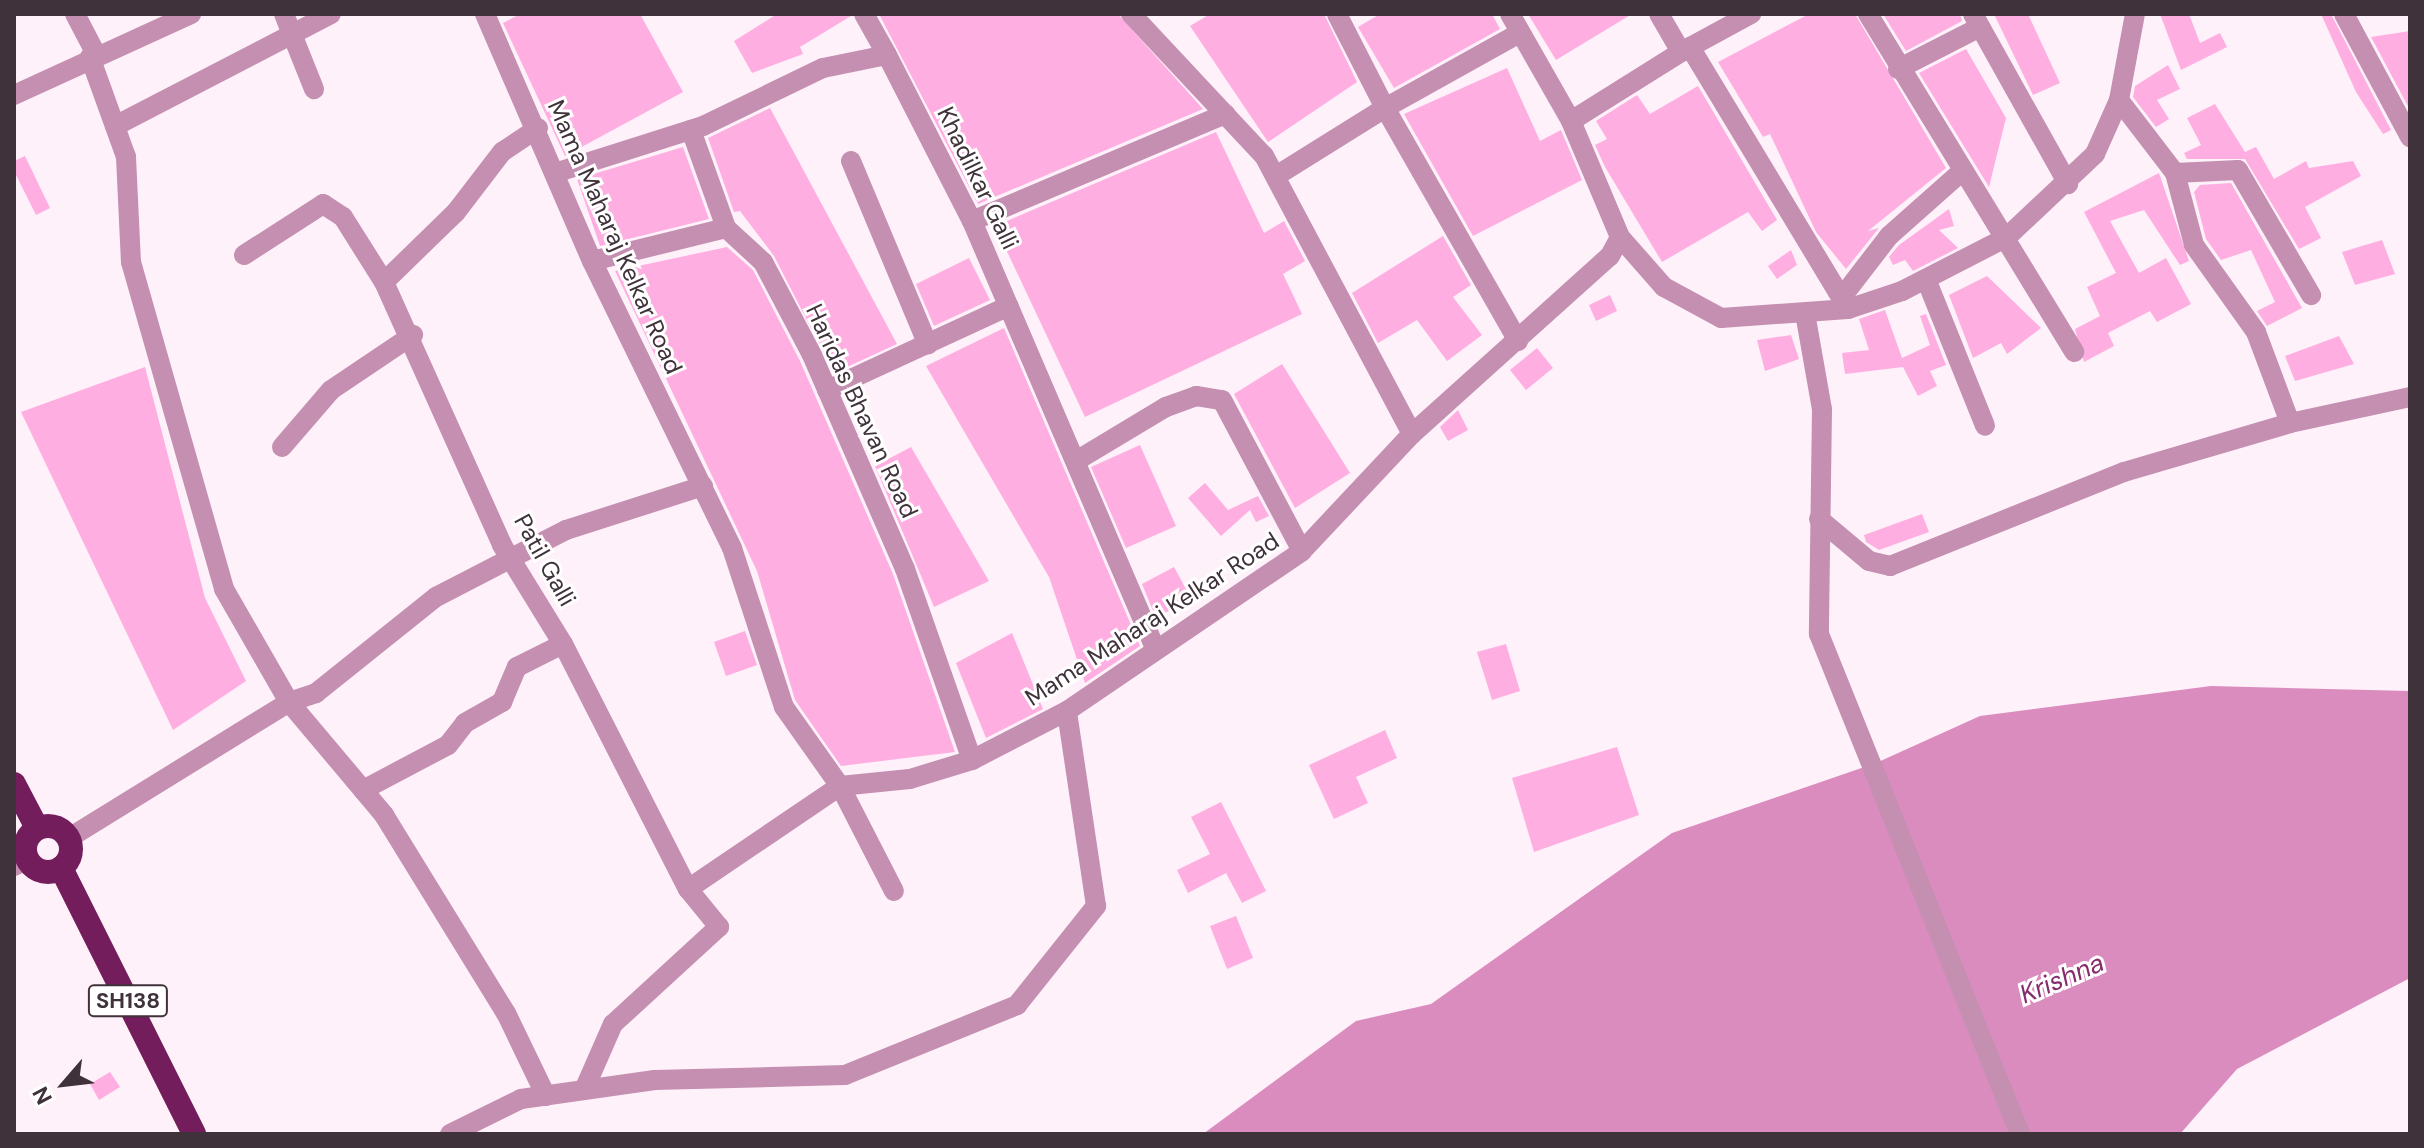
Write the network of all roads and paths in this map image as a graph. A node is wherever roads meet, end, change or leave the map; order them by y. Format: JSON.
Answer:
{"nodes":[{"id":1,"x":75,"y":14,"type":"edge"},
{"id":2,"x":191,"y":14,"type":"edge"},
{"id":3,"x":284,"y":14,"type":"edge"},
{"id":4,"x":331,"y":14,"type":"edge"},
{"id":5,"x":485,"y":14,"type":"edge"},
{"id":6,"x":864,"y":14,"type":"edge"},
{"id":7,"x":1131,"y":14,"type":"edge"},
{"id":8,"x":1337,"y":14,"type":"edge"},
{"id":9,"x":1510,"y":14,"type":"edge"},
{"id":10,"x":1659,"y":14,"type":"edge"},
{"id":11,"x":1751,"y":14,"type":"edge"},
{"id":12,"x":1868,"y":14,"type":"edge"},
{"id":13,"x":2135,"y":14,"type":"edge"},
{"id":14,"x":2344,"y":14,"type":"edge"},
{"id":15,"x":1976,"y":21,"type":"edge"},
{"id":16,"x":1520,"y":33,"type":"junction"},
{"id":17,"x":293,"y":34,"type":"junction"},
{"id":18,"x":1686,"y":49,"type":"junction"},
{"id":19,"x":93,"y":55,"type":"junction"},
{"id":20,"x":887,"y":55,"type":"junction"},
{"id":21,"x":1898,"y":69,"type":"junction"},
{"id":22,"x":314,"y":89,"type":"dead end"},
{"id":23,"x":14,"y":95,"type":"edge"},
{"id":24,"x":2119,"y":100,"type":"junction"},
{"id":25,"x":1385,"y":108,"type":"junction"},
{"id":26,"x":1225,"y":114,"type":"junction"},
{"id":27,"x":1571,"y":121,"type":"junction"},
{"id":28,"x":115,"y":126,"type":"junction"},
{"id":29,"x":538,"y":128,"type":"junction"},
{"id":30,"x":691,"y":130,"type":"junction"},
{"id":31,"x":2410,"y":137,"type":"edge"},
{"id":32,"x":851,"y":161,"type":"dead end"},
{"id":33,"x":558,"y":172,"type":"junction"},
{"id":34,"x":1960,"y":173,"type":"junction"},
{"id":35,"x":2175,"y":173,"type":"junction"},
{"id":36,"x":1276,"y":176,"type":"junction"},
{"id":37,"x":2068,"y":184,"type":"junction"},
{"id":38,"x":972,"y":221,"type":"junction"},
{"id":39,"x":726,"y":228,"type":"junction"},
{"id":40,"x":1620,"y":237,"type":"junction"},
{"id":41,"x":2007,"y":237,"type":"junction"},
{"id":42,"x":244,"y":255,"type":"dead end"},
{"id":43,"x":592,"y":261,"type":"junction"},
{"id":44,"x":1926,"y":279,"type":"junction"},
{"id":45,"x":384,"y":282,"type":"junction"},
{"id":46,"x":2311,"y":295,"type":"dead end"},
{"id":47,"x":1845,"y":303,"type":"junction"},
{"id":48,"x":1009,"y":306,"type":"junction"},
{"id":49,"x":1805,"y":313,"type":"junction"},
{"id":50,"x":413,"y":335,"type":"junction"},
{"id":51,"x":1518,"y":341,"type":"junction"},
{"id":52,"x":928,"y":345,"type":"junction"},
{"id":53,"x":2074,"y":352,"type":"dead end"},
{"id":54,"x":827,"y":390,"type":"junction"},
{"id":55,"x":2410,"y":397,"type":"edge"},
{"id":56,"x":2290,"y":423,"type":"junction"},
{"id":57,"x":1985,"y":426,"type":"dead end"},
{"id":58,"x":1412,"y":434,"type":"junction"},
{"id":59,"x":282,"y":447,"type":"dead end"},
{"id":60,"x":1076,"y":461,"type":"junction"},
{"id":61,"x":703,"y":486,"type":"junction"},
{"id":62,"x":1819,"y":519,"type":"junction"},
{"id":63,"x":1302,"y":551,"type":"junction"},
{"id":64,"x":511,"y":561,"type":"junction"},
{"id":65,"x":563,"y":644,"type":"junction"},
{"id":66,"x":1155,"y":649,"type":"junction"},
{"id":67,"x":289,"y":702,"type":"junction"},
{"id":68,"x":1067,"y":711,"type":"junction"},
{"id":69,"x":972,"y":760,"type":"junction"},
{"id":70,"x":14,"y":784,"type":"edge"},
{"id":71,"x":840,"y":786,"type":"junction"},
{"id":72,"x":363,"y":790,"type":"junction"},
{"id":73,"x":37,"y":828,"type":"junction"},
{"id":74,"x":69,"y":838,"type":"junction"},
{"id":75,"x":21,"y":863,"type":"edge"},
{"id":76,"x":61,"y":868,"type":"junction"},
{"id":77,"x":688,"y":889,"type":"junction"},
{"id":78,"x":894,"y":891,"type":"dead end"},
{"id":79,"x":584,"y":1090,"type":"junction"},
{"id":80,"x":546,"y":1096,"type":"junction"},
{"id":81,"x":194,"y":1134,"type":"edge"},
{"id":82,"x":450,"y":1134,"type":"edge"},
{"id":83,"x":2020,"y":1134,"type":"edge"}],
"edges":[{"from":1,"to":19,"type":"street"},
{"from":2,"to":19,"type":"street"},
{"from":3,"to":17,"type":"street"},
{"from":4,"to":17,"type":"street"},
{"from":5,"to":29,"type":"street","name":"Mama Maharaj Kelkar Road"},
{"from":6,"to":20,"type":"street","name":"Khadilkar Galli"},
{"from":7,"to":26,"type":"street"},
{"from":8,"to":25,"type":"street"},
{"from":9,"to":16,"type":"street"},
{"from":10,"to":18,"type":"street"},
{"from":11,"to":18,"type":"street"},
{"from":12,"to":21,"type":"street"},
{"from":13,"to":24,"type":"street"},
{"from":14,"to":31,"type":"street"},
{"from":15,"to":21,"type":"street"},
{"from":15,"to":37,"type":"street"},
{"from":16,"to":25,"type":"street"},
{"from":16,"to":27,"type":"street"},
{"from":17,"to":22,"type":"street"},
{"from":17,"to":28,"type":"street"},
{"from":18,"to":27,"type":"street"},
{"from":18,"to":47,"type":"street"},
{"from":19,"to":23,"type":"street"},
{"from":19,"to":28,"type":"street"},
{"from":20,"to":30,"type":"street"},
{"from":20,"to":38,"type":"street","name":"Khadilkar Galli"},
{"from":21,"to":34,"type":"street"},
{"from":24,"to":35,"type":"street"},
{"from":24,"to":37,"type":"street"},
{"from":25,"to":36,"type":"street"},
{"from":25,"to":51,"type":"street"},
{"from":26,"to":36,"type":"street"},
{"from":26,"to":38,"type":"street"},
{"from":27,"to":40,"type":"street"},
{"from":28,"to":67,"type":"street"},
{"from":29,"to":33,"type":"street","name":"Mama Maharaj Kelkar Road"},
{"from":29,"to":45,"type":"street"},
{"from":30,"to":33,"type":"street"},
{"from":30,"to":39,"type":"street"},
{"from":32,"to":52,"type":"street"},
{"from":33,"to":43,"type":"street","name":"Mama Maharaj Kelkar Road"},
{"from":34,"to":41,"type":"street"},
{"from":34,"to":47,"type":"street"},
{"from":35,"to":46,"type":"street"},
{"from":35,"to":56,"type":"street"},
{"from":36,"to":58,"type":"street"},
{"from":37,"to":41,"type":"street"},
{"from":38,"to":48,"type":"street","name":"Khadilkar Galli"},
{"from":39,"to":43,"type":"street"},
{"from":39,"to":54,"type":"street","name":"Haridas Bhavan Road"},
{"from":40,"to":49,"type":"street"},
{"from":40,"to":51,"type":"street","name":"Mama Maharaj Kelkar Road"},
{"from":41,"to":44,"type":"street"},
{"from":41,"to":53,"type":"street"},
{"from":42,"to":45,"type":"street","name":"Patil Galli"},
{"from":43,"to":61,"type":"street","name":"Mama Maharaj Kelkar Road"},
{"from":44,"to":47,"type":"street"},
{"from":44,"to":57,"type":"street"},
{"from":45,"to":50,"type":"street","name":"Patil Galli"},
{"from":47,"to":49,"type":"street"},
{"from":48,"to":52,"type":"street"},
{"from":48,"to":60,"type":"street","name":"Khadilkar Galli"},
{"from":49,"to":62,"type":"street"},
{"from":50,"to":59,"type":"street"},
{"from":50,"to":64,"type":"street","name":"Patil Galli"},
{"from":51,"to":58,"type":"street","name":"Mama Maharaj Kelkar Road"},
{"from":52,"to":54,"type":"street"},
{"from":54,"to":69,"type":"street","name":"Haridas Bhavan Road"},
{"from":55,"to":56,"type":"street"},
{"from":56,"to":62,"type":"street"},
{"from":58,"to":63,"type":"street","name":"Mama Maharaj Kelkar Road"},
{"from":60,"to":63,"type":"street"},
{"from":60,"to":66,"type":"street","name":"Khadilkar Galli"},
{"from":61,"to":64,"type":"street"},
{"from":61,"to":71,"type":"street","name":"Mama Maharaj Kelkar Road"},
{"from":62,"to":83,"type":"street"},
{"from":63,"to":66,"type":"street","name":"Mama Maharaj Kelkar Road"},
{"from":64,"to":65,"type":"street","name":"Patil Galli"},
{"from":64,"to":67,"type":"street"},
{"from":65,"to":72,"type":"street"},
{"from":65,"to":77,"type":"street","name":"Patil Galli"},
{"from":66,"to":68,"type":"street","name":"Mama Maharaj Kelkar Road"},
{"from":67,"to":72,"type":"street"},
{"from":67,"to":74,"type":"street"},
{"from":68,"to":69,"type":"street","name":"Mama Maharaj Kelkar Road"},
{"from":68,"to":79,"type":"street"},
{"from":69,"to":71,"type":"street","name":"Mama Maharaj Kelkar Road"},
{"from":70,"to":73,"type":"highway"},
{"from":71,"to":77,"type":"street"},
{"from":71,"to":78,"type":"street"},
{"from":72,"to":80,"type":"street"},
{"from":73,"to":74,"type":"highway"},
{"from":73,"to":75,"type":"highway"},
{"from":74,"to":76,"type":"highway"},
{"from":75,"to":76,"type":"highway"},
{"from":76,"to":81,"type":"highway","number":"SH138"},
{"from":77,"to":79,"type":"street","name":"Patil Galli"},
{"from":79,"to":80,"type":"street"},
{"from":80,"to":82,"type":"street"}]}
